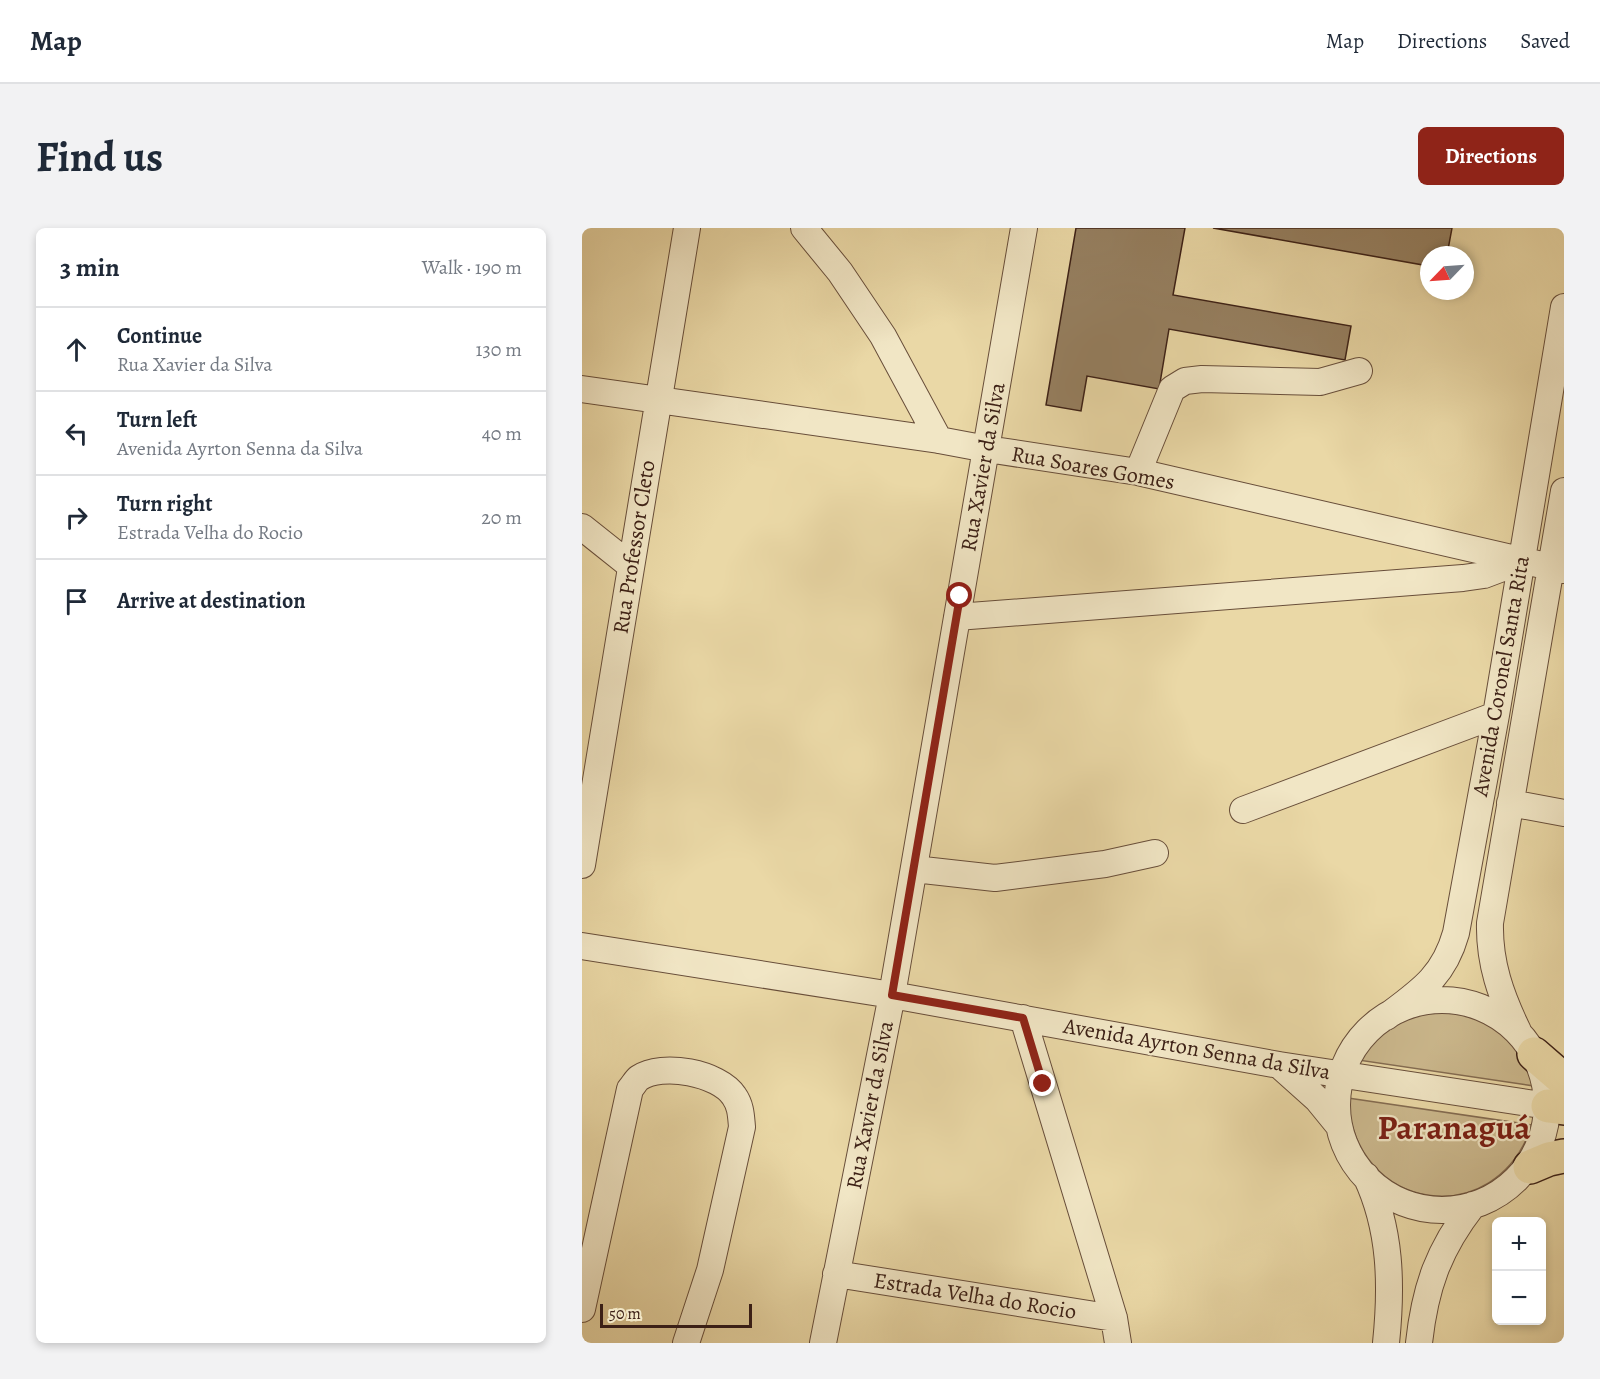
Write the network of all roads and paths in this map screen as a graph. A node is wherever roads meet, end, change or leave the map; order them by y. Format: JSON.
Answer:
{"nodes":[{"id":1,"x":687,"y":228,"type":"edge"},
{"id":2,"x":804,"y":228,"type":"edge"},
{"id":3,"x":1024,"y":228,"type":"edge"},
{"id":4,"x":1564,"y":307,"type":"edge"},
{"id":5,"x":1359,"y":371,"type":"dead end"},
{"id":6,"x":582,"y":389,"type":"edge"},
{"id":7,"x":658,"y":399,"type":"junction"},
{"id":8,"x":939,"y":440,"type":"junction"},
{"id":9,"x":987,"y":449,"type":"junction"},
{"id":10,"x":1138,"y":472,"type":"junction"},
{"id":11,"x":1564,"y":491,"type":"edge"},
{"id":12,"x":582,"y":527,"type":"edge"},
{"id":13,"x":1521,"y":561,"type":"junction"},
{"id":14,"x":1559,"y":565,"type":"edge"},
{"id":15,"x":631,"y":566,"type":"junction"},
{"id":16,"x":957,"y":617,"type":"junction"},
{"id":17,"x":1505,"y":658,"type":"junction"},
{"id":18,"x":1533,"y":663,"type":"junction"},
{"id":19,"x":1496,"y":715,"type":"junction"},
{"id":20,"x":1510,"y":803,"type":"junction"},
{"id":21,"x":1243,"y":810,"type":"dead end"},
{"id":22,"x":1564,"y":813,"type":"edge"},
{"id":23,"x":1155,"y":853,"type":"dead end"},
{"id":24,"x":582,"y":866,"type":"edge"},
{"id":25,"x":914,"y":869,"type":"junction"},
{"id":26,"x":582,"y":946,"type":"edge"},
{"id":27,"x":892,"y":995,"type":"junction"},
{"id":28,"x":1386,"y":1017,"type":"junction"},
{"id":29,"x":1023,"y":1018,"type":"junction"},
{"id":30,"x":1352,"y":1048,"type":"junction"},
{"id":31,"x":1278,"y":1065,"type":"junction"},
{"id":32,"x":1338,"y":1074,"type":"junction"},
{"id":33,"x":1550,"y":1075,"type":"edge"},
{"id":34,"x":1342,"y":1131,"type":"junction"},
{"id":35,"x":1564,"y":1156,"type":"edge"},
{"id":36,"x":1530,"y":1167,"type":"junction"},
{"id":37,"x":1366,"y":1175,"type":"junction"},
{"id":38,"x":1473,"y":1205,"type":"junction"},
{"id":39,"x":836,"y":1274,"type":"junction"},
{"id":40,"x":582,"y":1309,"type":"edge"},
{"id":41,"x":1114,"y":1318,"type":"junction"},
{"id":42,"x":686,"y":1343,"type":"edge"},
{"id":43,"x":823,"y":1343,"type":"edge"},
{"id":44,"x":1118,"y":1343,"type":"edge"},
{"id":45,"x":1386,"y":1343,"type":"edge"},
{"id":46,"x":1419,"y":1343,"type":"edge"}],
"edges":[{"from":1,"to":7,"type":"street","name":"Rua Professor Cleto"},
{"from":2,"to":8,"type":"street"},
{"from":3,"to":9,"type":"street","name":"Rua Xavier da Silva"},
{"from":4,"to":13,"type":"street","name":"Avenida Coronel Santa Rita"},
{"from":5,"to":10,"type":"street"},
{"from":6,"to":7,"type":"street","name":"Rua Soares Gomes"},
{"from":7,"to":8,"type":"street","name":"Rua Soares Gomes"},
{"from":7,"to":15,"type":"street","name":"Rua Professor Cleto"},
{"from":8,"to":9,"type":"street","name":"Rua Soares Gomes"},
{"from":9,"to":10,"type":"street","name":"Rua Soares Gomes"},
{"from":9,"to":16,"type":"street","name":"Rua Xavier da Silva"},
{"from":10,"to":13,"type":"street","name":"Rua Soares Gomes"},
{"from":11,"to":14,"type":"street","name":"Avenida Coronel Santa Rita"},
{"from":12,"to":15,"type":"street"},
{"from":13,"to":14,"type":"street","name":"Rua Soares Gomes"},
{"from":13,"to":16,"type":"street"},
{"from":13,"to":17,"type":"street","name":"Avenida Coronel Santa Rita"},
{"from":14,"to":18,"type":"street","name":"Avenida Coronel Santa Rita"},
{"from":15,"to":24,"type":"street","name":"Rua Professor Cleto"},
{"from":16,"to":25,"type":"street","name":"Rua Xavier da Silva"},
{"from":17,"to":18,"type":"street"},
{"from":17,"to":19,"type":"street","name":"Avenida Coronel Santa Rita"},
{"from":18,"to":20,"type":"street","name":"Avenida Coronel Santa Rita"},
{"from":19,"to":21,"type":"street"},
{"from":19,"to":28,"type":"street","name":"Avenida Coronel Santa Rita"},
{"from":20,"to":22,"type":"street"},
{"from":20,"to":33,"type":"street","name":"Avenida Coronel Santa Rita"},
{"from":23,"to":25,"type":"street"},
{"from":25,"to":27,"type":"street","name":"Rua Xavier da Silva"},
{"from":26,"to":27,"type":"street","name":"Avenida Ayrton Senna da Silva"},
{"from":27,"to":29,"type":"street","name":"Avenida Ayrton Senna da Silva"},
{"from":27,"to":39,"type":"street","name":"Rua Xavier da Silva"},
{"from":28,"to":30,"type":"street"},
{"from":28,"to":33,"type":"street"},
{"from":29,"to":31,"type":"street","name":"Avenida Ayrton Senna da Silva"},
{"from":29,"to":41,"type":"street","name":"Estrada Velha do Rocio"},
{"from":30,"to":31,"type":"street"},
{"from":30,"to":32,"type":"street"},
{"from":31,"to":32,"type":"street","name":"Avenida Ayrton Senna da Silva"},
{"from":31,"to":34,"type":"street"},
{"from":32,"to":33,"type":"street","name":"Avenida Ayrton Senna da Silva"},
{"from":32,"to":34,"type":"street"},
{"from":33,"to":36,"type":"street"},
{"from":34,"to":37,"type":"street"},
{"from":35,"to":36,"type":"highway"},
{"from":36,"to":38,"type":"street"},
{"from":37,"to":38,"type":"street"},
{"from":37,"to":45,"type":"street"},
{"from":38,"to":46,"type":"street"},
{"from":39,"to":41,"type":"street","name":"Estrada Velha do Rocio"},
{"from":39,"to":43,"type":"street","name":"Rua Xavier da Silva"},
{"from":40,"to":42,"type":"street"},
{"from":41,"to":44,"type":"street","name":"Estrada Velha do Rocio"}]}
